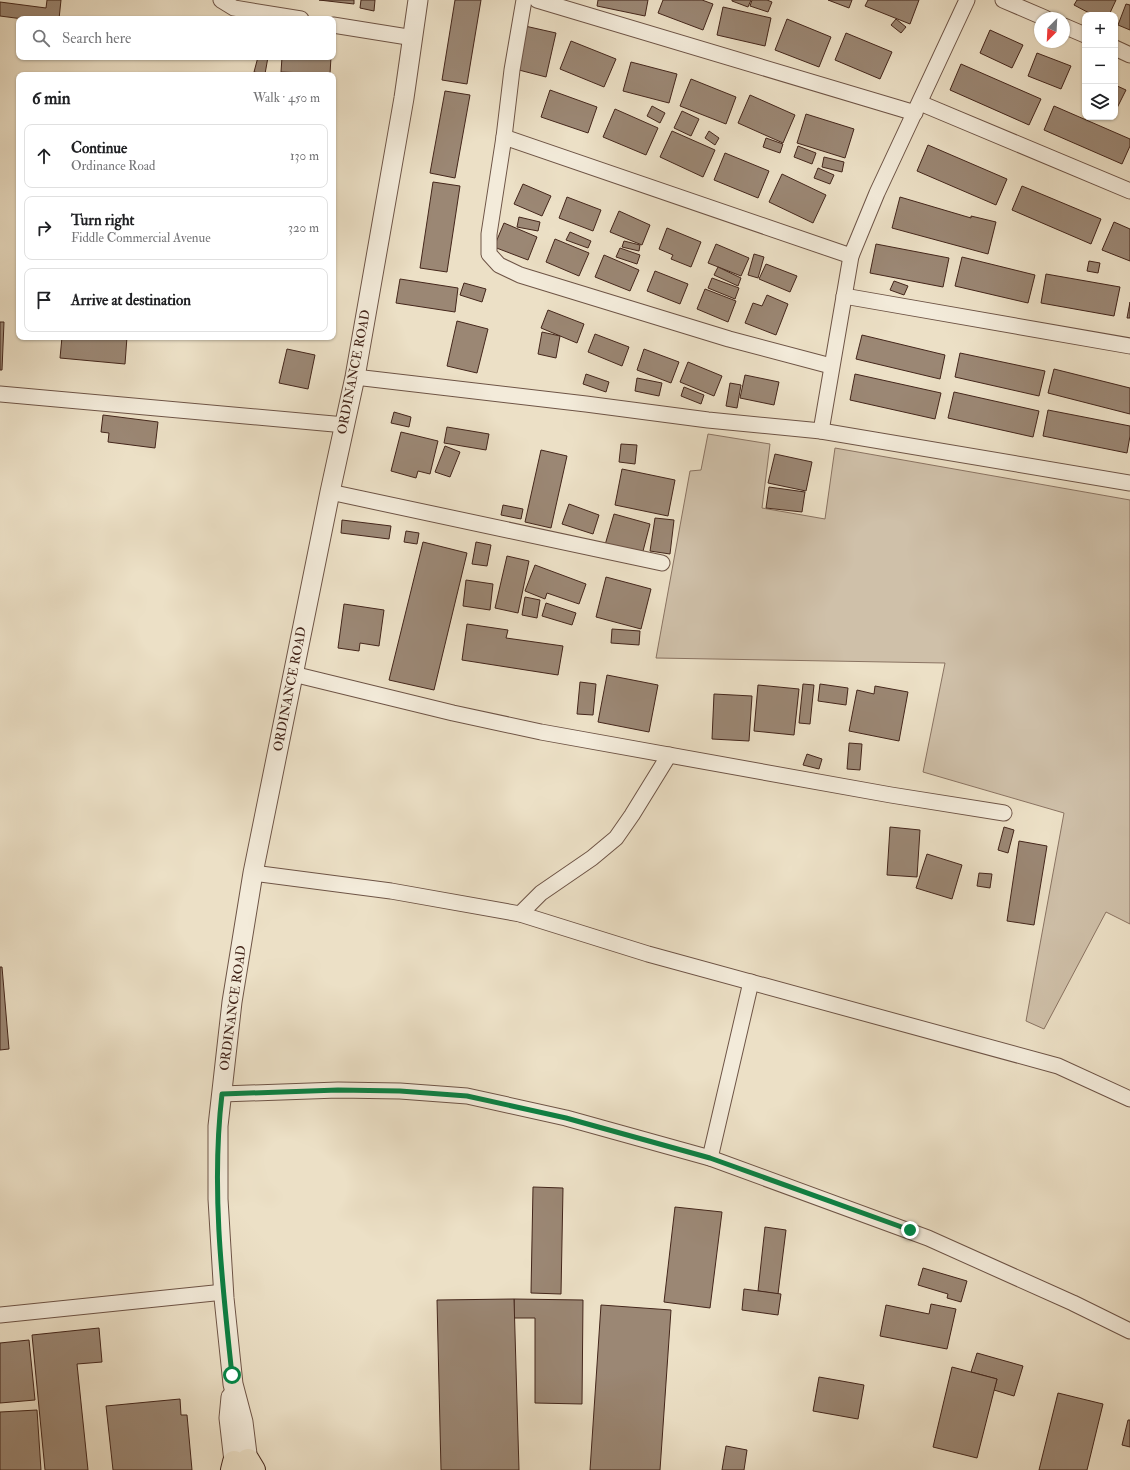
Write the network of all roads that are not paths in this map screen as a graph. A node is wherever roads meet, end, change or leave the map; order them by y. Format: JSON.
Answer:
{"nodes":[{"id":1,"x":221,"y":0,"type":"edge"},
{"id":2,"x":418,"y":0,"type":"edge"},
{"id":3,"x":524,"y":0,"type":"edge"},
{"id":4,"x":537,"y":0,"type":"edge"},
{"id":5,"x":967,"y":0,"type":"edge"},
{"id":6,"x":1003,"y":0,"type":"edge"},
{"id":7,"x":1034,"y":13,"type":"edge"},
{"id":8,"x":283,"y":16,"type":"edge"},
{"id":9,"x":336,"y":25,"type":"edge"},
{"id":10,"x":1070,"y":29,"type":"edge"},
{"id":11,"x":1082,"y":34,"type":"edge"},
{"id":12,"x":414,"y":38,"type":"junction"},
{"id":13,"x":1118,"y":49,"type":"edge"},
{"id":14,"x":1130,"y":55,"type":"edge"},
{"id":15,"x":917,"y":108,"type":"junction"},
{"id":16,"x":504,"y":137,"type":"junction"},
{"id":17,"x":1130,"y":191,"type":"edge"},
{"id":18,"x":851,"y":256,"type":"junction"},
{"id":19,"x":844,"y":296,"type":"junction"},
{"id":20,"x":1130,"y":346,"type":"edge"},
{"id":21,"x":831,"y":366,"type":"junction"},
{"id":22,"x":355,"y":377,"type":"junction"},
{"id":23,"x":0,"y":394,"type":"edge"},
{"id":24,"x":345,"y":425,"type":"junction"},
{"id":25,"x":821,"y":431,"type":"junction"},
{"id":26,"x":1130,"y":483,"type":"edge"},
{"id":27,"x":330,"y":492,"type":"junction"},
{"id":28,"x":662,"y":563,"type":"dead end"},
{"id":29,"x":293,"y":674,"type":"junction"},
{"id":30,"x":669,"y":755,"type":"junction"},
{"id":31,"x":1004,"y":813,"type":"dead end"},
{"id":32,"x":253,"y":872,"type":"junction"},
{"id":33,"x":520,"y":914,"type":"junction"},
{"id":34,"x":751,"y":982,"type":"junction"},
{"id":35,"x":222,"y":1094,"type":"junction"},
{"id":36,"x":1130,"y":1099,"type":"edge"},
{"id":37,"x":710,"y":1158,"type":"junction"},
{"id":38,"x":224,"y":1292,"type":"junction"},
{"id":39,"x":0,"y":1315,"type":"edge"},
{"id":40,"x":1130,"y":1331,"type":"edge"},
{"id":41,"x":242,"y":1467,"type":"edge"}],
"edges":[{"from":1,"to":8,"type":"street"},
{"from":2,"to":12,"type":"street","name":"ORDINANCE ROAD"},
{"from":3,"to":16,"type":"street"},
{"from":4,"to":15,"type":"street"},
{"from":5,"to":15,"type":"street"},
{"from":6,"to":7,"type":"street"},
{"from":9,"to":12,"type":"street"},
{"from":10,"to":11,"type":"street"},
{"from":12,"to":22,"type":"street","name":"ORDINANCE ROAD"},
{"from":13,"to":14,"type":"street"},
{"from":15,"to":17,"type":"street"},
{"from":15,"to":18,"type":"street"},
{"from":16,"to":18,"type":"street"},
{"from":16,"to":21,"type":"street"},
{"from":18,"to":19,"type":"street"},
{"from":19,"to":20,"type":"street"},
{"from":19,"to":21,"type":"street"},
{"from":21,"to":25,"type":"street"},
{"from":22,"to":24,"type":"street","name":"ORDINANCE ROAD"},
{"from":22,"to":25,"type":"street"},
{"from":23,"to":24,"type":"street"},
{"from":24,"to":27,"type":"street","name":"ORDINANCE ROAD"},
{"from":25,"to":26,"type":"street"},
{"from":27,"to":28,"type":"street"},
{"from":27,"to":29,"type":"street","name":"ORDINANCE ROAD"},
{"from":29,"to":30,"type":"street"},
{"from":29,"to":32,"type":"street","name":"ORDINANCE ROAD"},
{"from":30,"to":31,"type":"street"},
{"from":30,"to":33,"type":"street"},
{"from":32,"to":33,"type":"street"},
{"from":32,"to":35,"type":"street","name":"ORDINANCE ROAD"},
{"from":33,"to":34,"type":"street"},
{"from":34,"to":36,"type":"street"},
{"from":34,"to":37,"type":"street"},
{"from":35,"to":37,"type":"street"},
{"from":35,"to":38,"type":"street","name":"ORDINANCE ROAD"},
{"from":37,"to":40,"type":"street"},
{"from":38,"to":39,"type":"street"},
{"from":38,"to":41,"type":"street","name":"ORDINANCE ROAD"}]}
